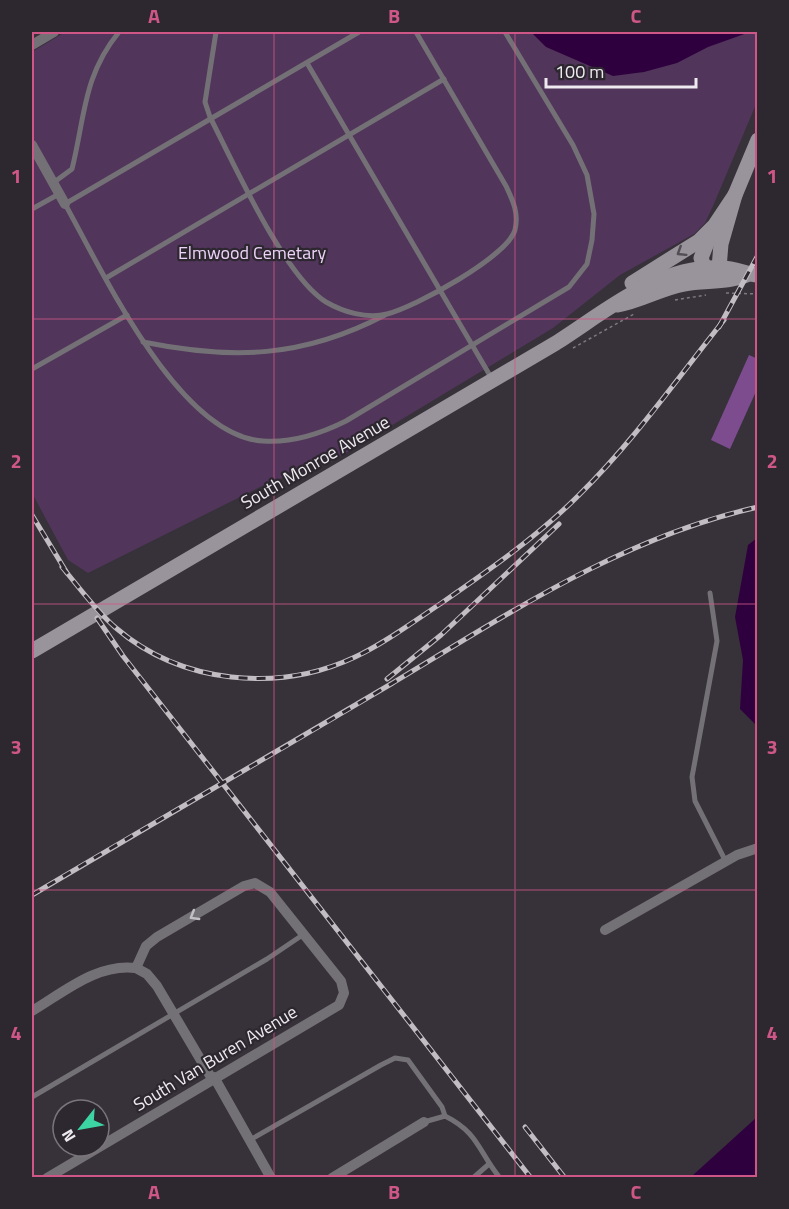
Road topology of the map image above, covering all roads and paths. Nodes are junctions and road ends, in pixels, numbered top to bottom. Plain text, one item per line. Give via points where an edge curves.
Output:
1 (54, 32) edge
2 (119, 32) edge
3 (216, 32) edge
4 (359, 32) edge
5 (416, 32) edge
6 (505, 32) edge
7 (32, 45) edge
8 (307, 63) junction
9 (444, 80) junction
10 (210, 117) junction
11 (350, 137) junction
12 (758, 140) edge
13 (32, 145) edge
14 (53, 183) junction
15 (59, 193) junction
16 (250, 194) junction
17 (735, 195) junction
18 (65, 204) junction
19 (32, 209) edge
20 (715, 225) junction
21 (754, 275) edge
22 (106, 279) junction
23 (714, 281) junction
24 (439, 291) junction
25 (758, 294) edge
26 (666, 301) dead end
27 (636, 313) dead end
28 (387, 314) junction
29 (128, 315) junction
30 (143, 342) junction
31 (472, 344) junction
32 (561, 348) junction
33 (32, 369) edge
34 (493, 380) junction
35 (710, 593) dead end
36 (32, 651) edge
37 (758, 848) edge
38 (726, 862) junction
39 (605, 930) dead end
40 (304, 934) junction
41 (136, 968) junction
42 (32, 1011) edge
43 (173, 1013) junction
44 (213, 1078) junction
45 (32, 1097) edge
46 (445, 1116) junction
47 (424, 1122) joint
48 (250, 1140) junction
49 (489, 1164) junction
50 (47, 1178) edge
51 (271, 1178) edge
52 (332, 1178) edge
53 (472, 1178) edge
54 (500, 1178) edge

1 - 7 street
2 - 14 lane via 104,50 86,94 72,169
3 - 10 lane via 205,102
4 - 8 lane
5 - 9 lane
6 - 31 lane via 587,174 594,214 592,240 587,264 569,287
8 - 10 lane
8 - 11 lane
9 - 11 lane
9 - 24 lane via 517,212 514,232 502,248
10 - 16 lane
10 - 18 lane
11 - 16 lane
11 - 24 lane
12 - 17 main road
13 - 14 street
14 - 15 street
15 - 18 street
15 - 19 lane
16 - 22 lane
16 - 28 lane via 294,271 309,288 326,302 354,314
17 - 20 main road
17 - 23 main road
18 - 22 lane
20 - 23 main road via 701,258
20 -> 32 main road via 699,241 619,291
21 - 23 main road, South Monroe Avenue
22 - 29 lane
23 - 25 path
23 - 26 path
23 - 32 main road, South Monroe Avenue via 662,278 628,293
24 - 28 lane
24 - 31 lane
27 - 32 path
28 - 30 lane via 313,345 223,354
29 - 30 lane
29 - 33 lane
30 - 31 lane via 191,402 215,424 262,442 320,433
31 - 34 lane
32 - 34 main road, South Monroe Avenue
34 - 36 main road, South Monroe Avenue
35 - 38 lane via 717,642 692,777 695,801
37 - 38 street
38 - 39 street
40 -> 41 street via 262,885 244,886 157,937 146,946
40 - 43 lane
40 - 44 street, South Van Buren Avenue via 341,981 344,993 339,1005
41 - 42 street via 113,967 98,972
41 - 43 street via 147,974
43 - 44 street
43 - 45 lane
44 - 48 street
44 - 50 street, South Van Buren Avenue
46 - 47 lane
46 - 48 lane via 408,1060 395,1058
46 - 49 lane via 462,1124 478,1142
47 - 52 street
48 - 51 street
49 - 53 lane
49 - 54 lane

